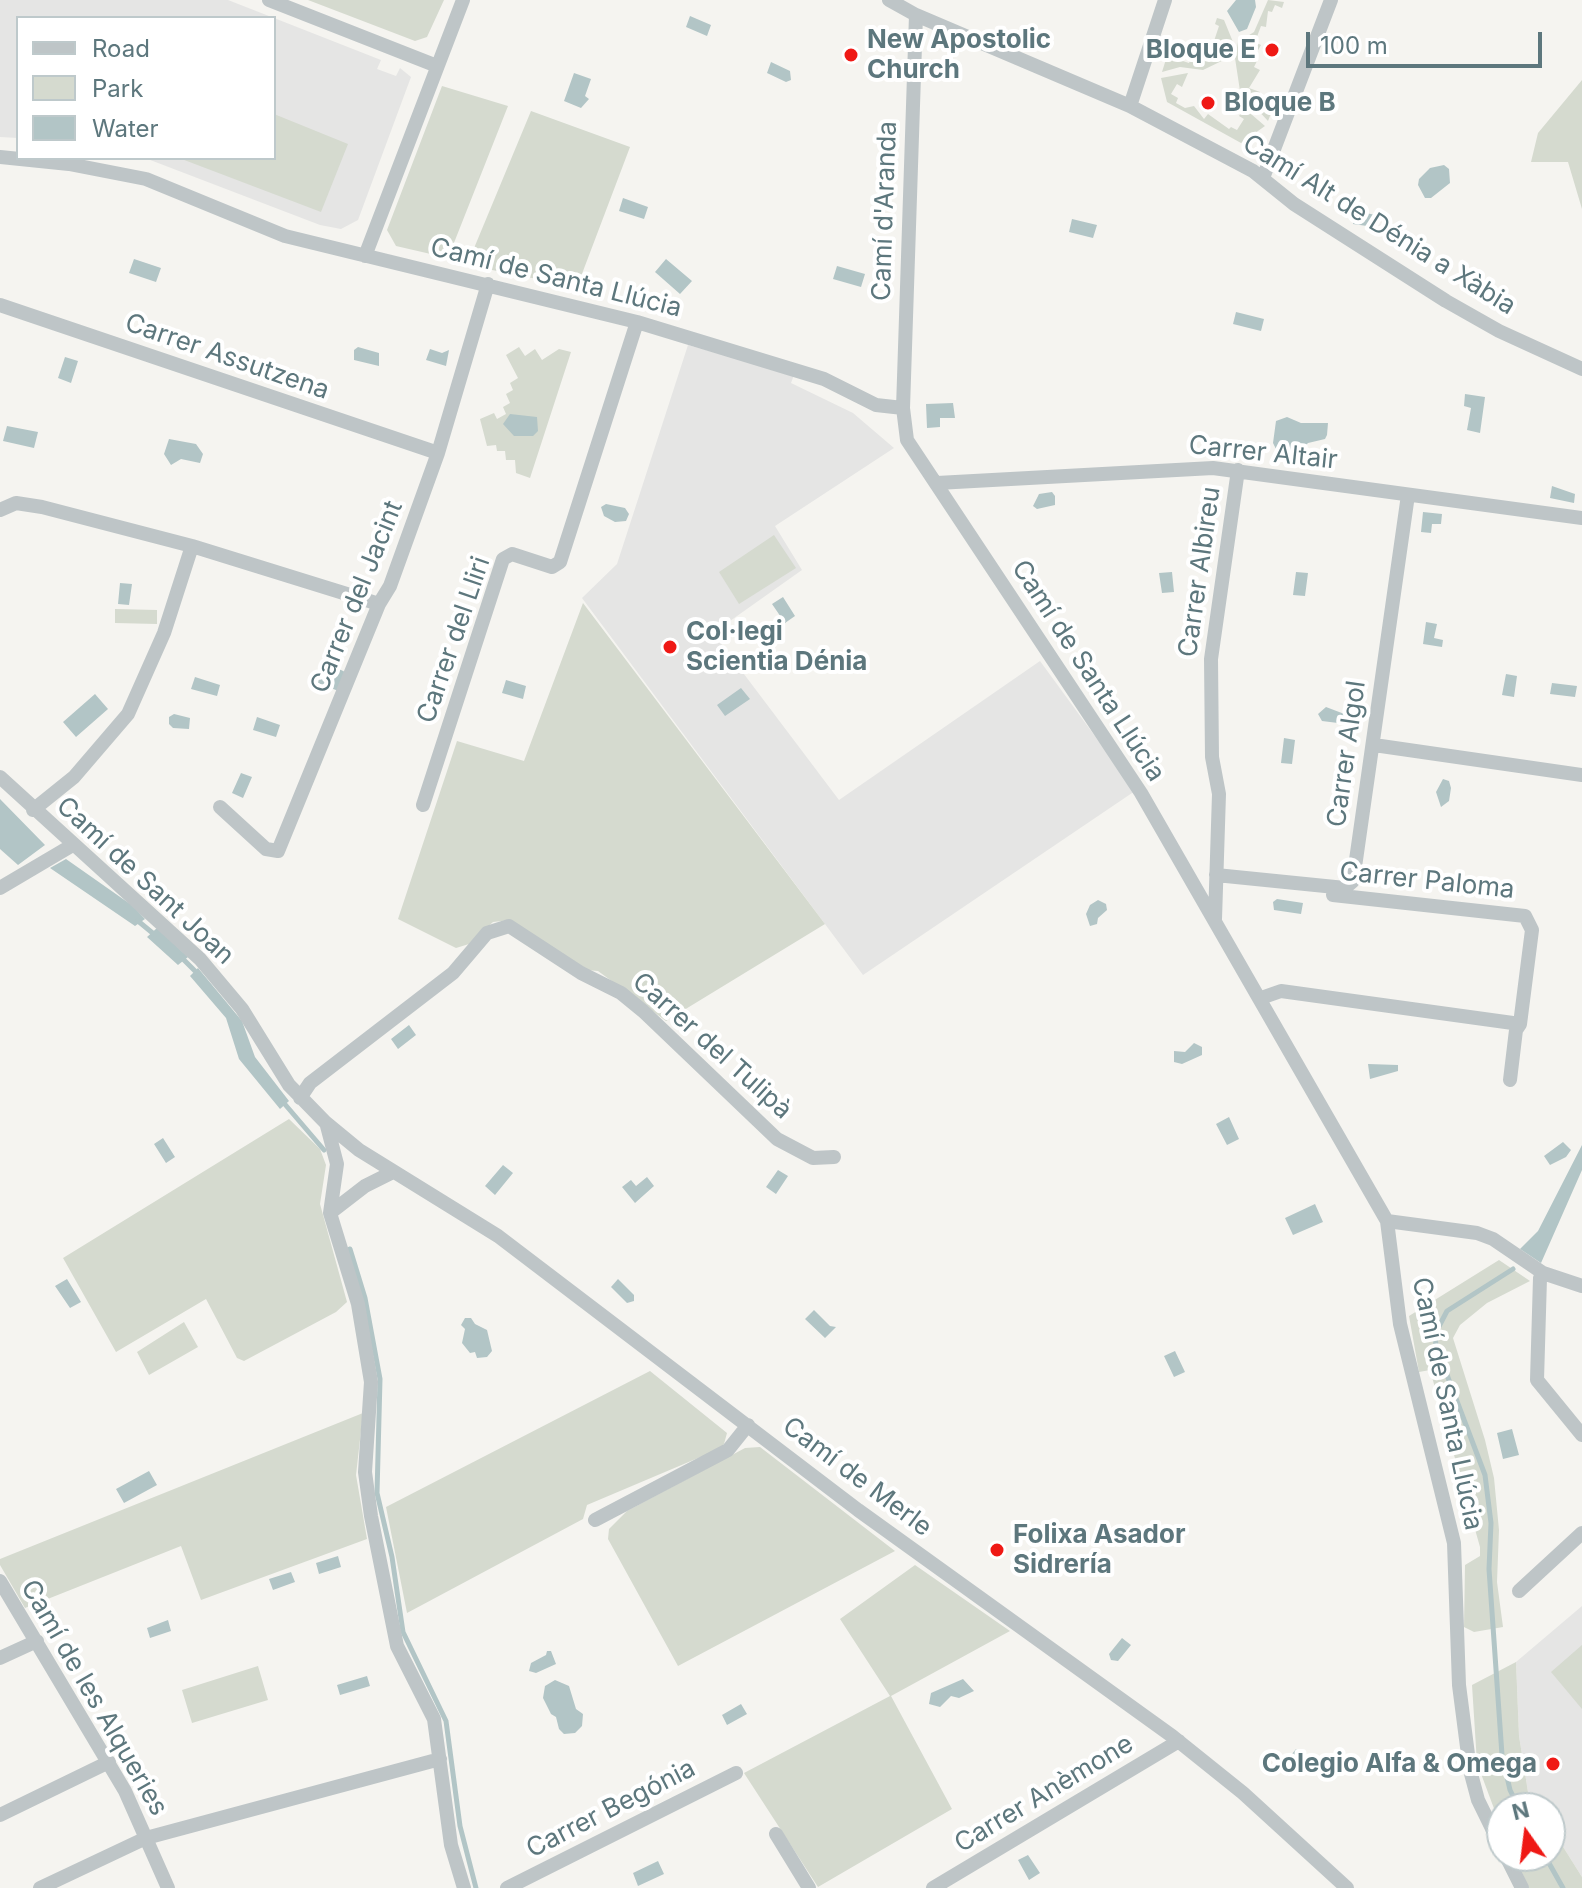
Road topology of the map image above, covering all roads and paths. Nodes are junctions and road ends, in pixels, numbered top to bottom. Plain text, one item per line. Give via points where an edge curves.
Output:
1 (269, 0) edge
2 (463, 0) edge
3 (889, 0) edge
4 (1165, 0) edge
5 (1331, 0) edge
6 (916, 15) junction
7 (437, 66) junction
8 (1130, 106) junction
9 (30, 160) edge
10 (1263, 178) junction
11 (365, 256) junction
12 (488, 284) junction
13 (0, 305) edge
14 (637, 322) junction
15 (1582, 369) edge
16 (903, 408) junction
17 (438, 453) junction
18 (1238, 470) junction
19 (937, 483) junction
20 (1408, 495) junction
21 (1, 507) edge
22 (1582, 518) edge
23 (192, 546) junction
24 (379, 604) junction
25 (1374, 745) junction
26 (1582, 775) edge
27 (0, 777) edge
28 (423, 805) dead end
29 (220, 807) dead end
30 (33, 810) junction
31 (71, 846) junction
32 (1216, 879) junction
33 (0, 888) edge
34 (1215, 919) junction
35 (1261, 998) junction
36 (1520, 1024) junction
37 (1510, 1080) dead end
38 (300, 1098) junction
39 (325, 1122) junction
40 (834, 1157) dead end
41 (393, 1172) junction
42 (330, 1213) junction
43 (1387, 1221) junction
44 (1543, 1273) junction
45 (1582, 1286) edge
46 (748, 1425) junction
47 (1582, 1435) edge
48 (595, 1520) dead end
49 (1582, 1533) edge
50 (0, 1581) edge
51 (1519, 1591) dead end
52 (37, 1641) junction
53 (0, 1658) edge
54 (1179, 1741) junction
55 (440, 1759) junction
56 (109, 1762) junction
57 (736, 1773) dead end
58 (0, 1815) edge
59 (1486, 1816) edge
60 (776, 1834) dead end
61 (146, 1838) junction
62 (1337, 1885) edge
63 (40, 1888) edge
64 (168, 1888) edge
65 (464, 1888) edge
66 (507, 1888) edge
67 (809, 1888) edge
68 (933, 1888) edge

1 - 7 street
2 - 7 street
3 - 6 street, Camí Alt de Dénia a Xàbia
4 - 8 street
5 - 10 street
6 - 8 street, Camí Alt de Dénia a Xàbia
6 - 16 street, Camí d'Aranda
7 - 11 street
8 - 10 street, Camí Alt de Dénia a Xàbia
9 - 11 street, Camí de Santa Llúcia via 146,179 256,226
10 - 15 street, Camí Alt de Dénia a Xàbia via 1294,204 1446,301
11 - 12 street, Camí de Santa Llúcia
12 - 14 street, Camí de Santa Llúcia
12 - 17 street, Carrer del Jacint
13 - 17 street, Carrer Assutzena
14 - 16 street, Camí de Santa Llúcia via 824,379 876,405
14 - 28 street, Carrer del Lliri via 560,562 552,567 512,554 503,559
16 - 19 street, Camí de Santa Llúcia via 907,440
17 - 24 street, Carrer del Jacint
18 - 19 street, Carrer Altair via 1186,467
18 - 20 street, Carrer Altair
18 - 32 street, Carrer Albireu via 1211,659 1212,757 1219,794
19 - 34 street, Camí de Santa Llúcia via 1141,793
20 - 22 street, Carrer Altair
20 - 25 street, Carrer Algol
21 - 23 street via 32,504
23 - 24 street
23 - 30 street via 164,633 128,714 74,777
24 - 29 street, Carrer del Jacint via 278,851 266,849
25 - 26 street
25 - 32 street, Carrer Algol via 1349,886
27 - 30 street, Camí de Sant Joan
30 - 31 street, Camí de Sant Joan
31 - 33 street
31 - 38 street, Camí de Sant Joan via 200,959 242,1009
32 - 34 street, Carrer Albireu
32 - 36 street, Carrer Paloma via 1525,916 1532,930
34 - 35 street, Camí de Santa Llúcia
35 - 36 street via 1281,991
35 - 43 street, Camí de Santa Llúcia
36 - 37 street, Carrer Paloma
38 - 39 street, Camí de Sant Joan
38 - 40 street, Carrer del Tulipà via 310,1083 453,973 487,933 509,926 621,993 777,1139 813,1158
39 - 41 street, Camí de Merle
39 - 42 street via 337,1164
41 - 42 street
41 - 46 street, Camí de Merle via 498,1236
42 - 55 street via 358,1304 369,1362 366,1485 392,1629 403,1662 431,1712
43 - 44 street via 1477,1233
43 - 59 street, Camí de Santa Llúcia via 1400,1324 1454,1543 1459,1685 1470,1770
44 - 45 street
44 - 47 street via 1537,1380
46 - 48 street via 728,1450
46 - 54 street, Camí de Merle
49 - 51 street
50 - 52 street, Camí de les Alqueries
52 - 53 street
52 - 56 street, Camí de les Alqueries
54 - 62 street, Camí de Merle via 1243,1793
54 - 68 street, Carrer Anèmone
55 - 61 street
55 - 65 street via 451,1845
56 - 58 street
56 - 61 street, Camí de les Alqueries
57 - 66 street, Carrer Begónia
60 - 67 street
61 - 63 street, Camí de les Alqueries
61 - 64 street, Camí de les Alqueries

